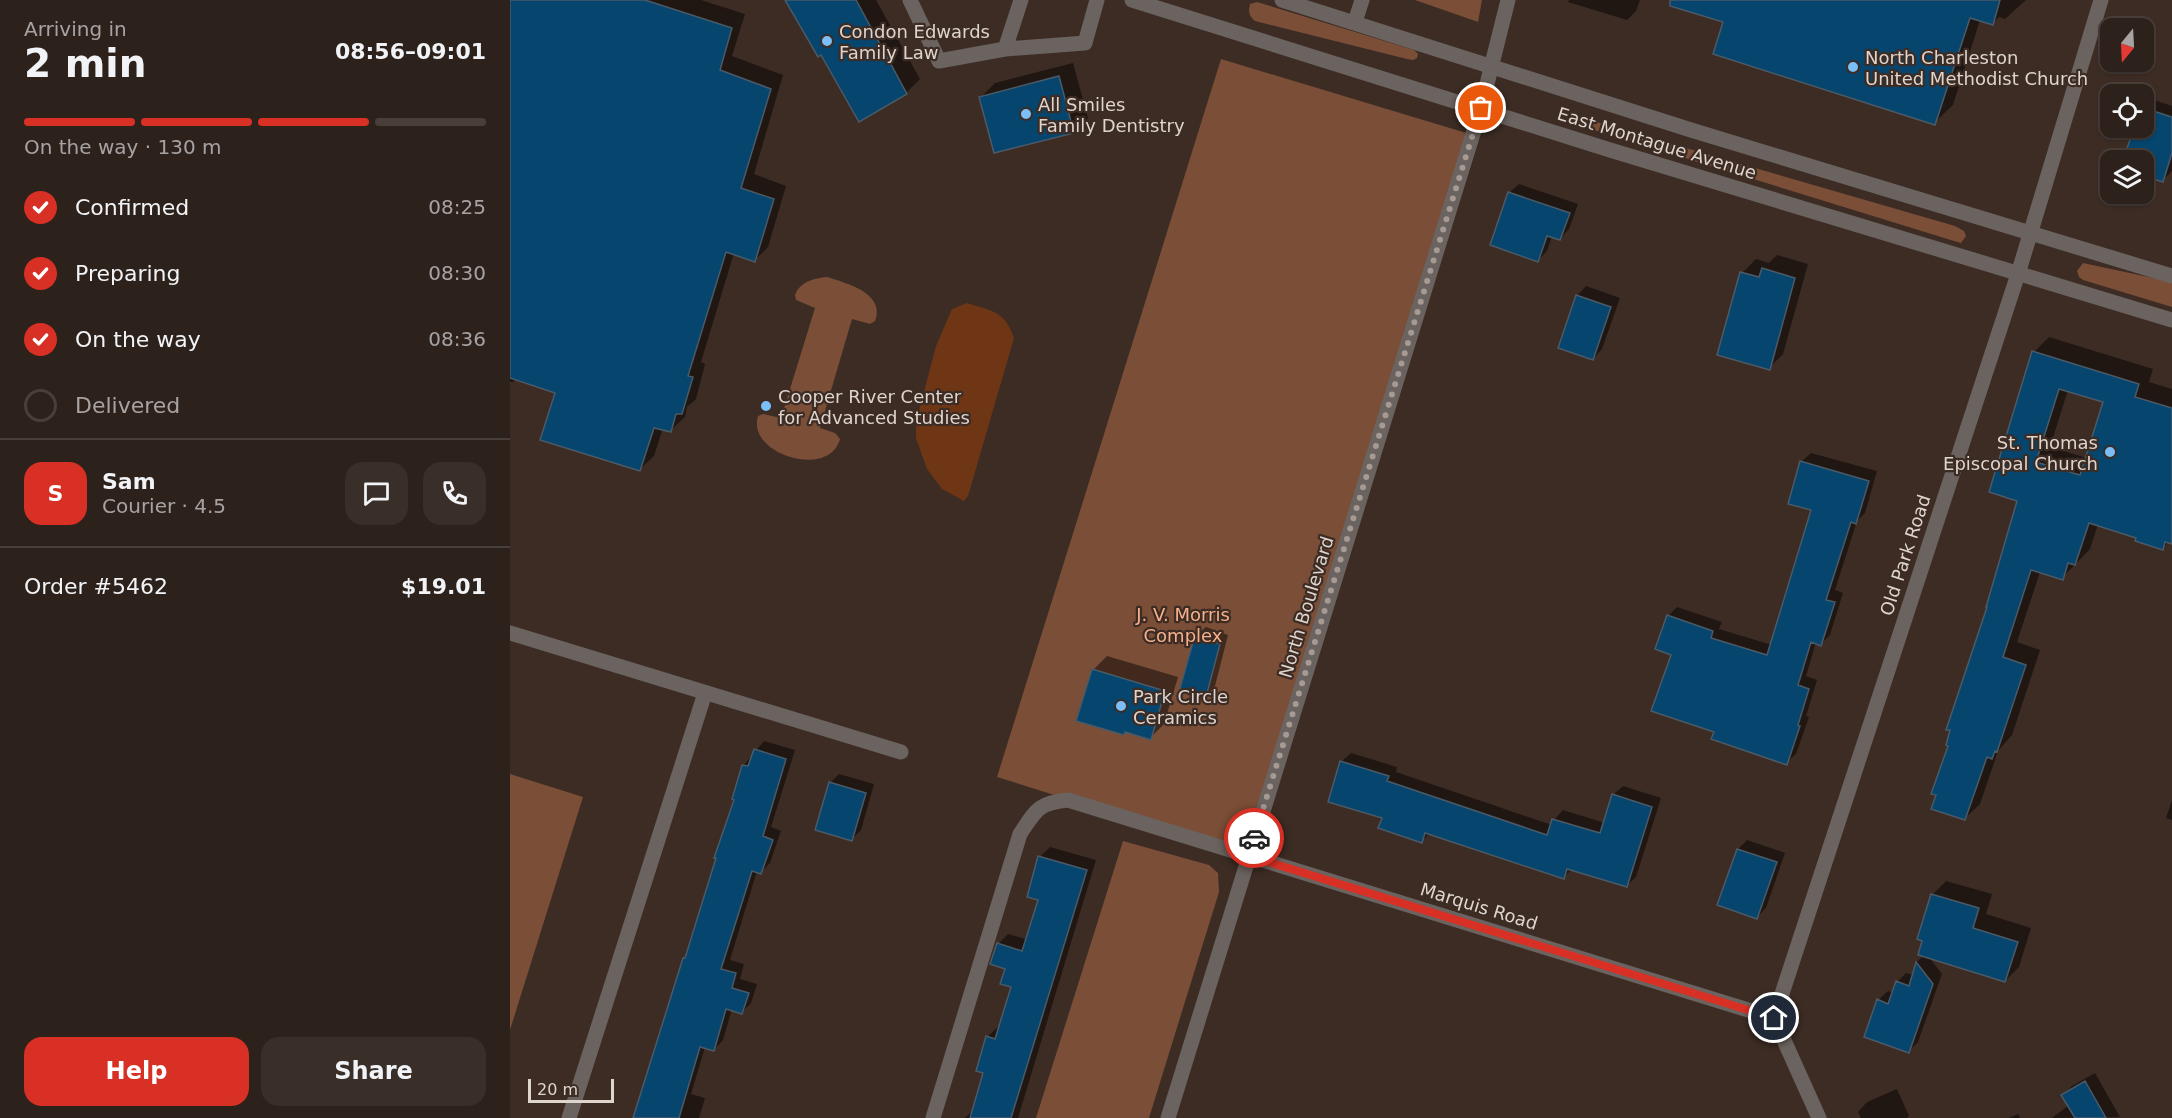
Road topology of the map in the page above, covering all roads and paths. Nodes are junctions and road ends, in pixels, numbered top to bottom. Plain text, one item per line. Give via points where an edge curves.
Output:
1 (910, 0) edge
2 (1021, 0) edge
3 (1097, 0) edge
4 (1132, 0) edge
5 (1282, 0) edge
6 (1362, 0) edge
7 (1508, 0) edge
8 (2101, 0) edge
9 (1355, 22) junction
10 (1005, 49) junction
11 (1492, 66) junction
12 (1481, 108) junction
13 (2030, 232) junction
14 (2018, 274) junction
15 (2172, 276) edge
16 (2172, 320) edge
17 (510, 633) edge
18 (705, 693) junction
19 (901, 752) dead end
20 (1249, 856) junction
21 (1774, 1018) junction
22 (569, 1118) edge
23 (933, 1118) edge
24 (1168, 1118) edge
25 (1820, 1118) edge

1 - 10 street via 939,61
2 - 10 street
3 - 10 street via 1085,43
4 - 12 street, East Montague Avenue
5 - 9 street, East Montague Avenue
6 - 9 street
7 - 11 street, North Boulevard
8 - 13 street, Old Park Road
9 - 11 street, East Montague Avenue
11 - 12 street, North Boulevard
11 - 13 street, East Montague Avenue
12 - 14 street, East Montague Avenue
12 - 20 street, North Boulevard
13 - 14 street, Old Park Road
13 - 15 street, East Montague Avenue
14 - 16 street, East Montague Avenue
14 - 21 street, Old Park Road
17 - 18 street
18 - 19 street
18 - 22 street
20 - 21 street, Marquis Road
20 - 23 street, Marquis Road via 1068,800 1047,802 1020,834
20 - 24 street, North Boulevard
21 - 25 street

